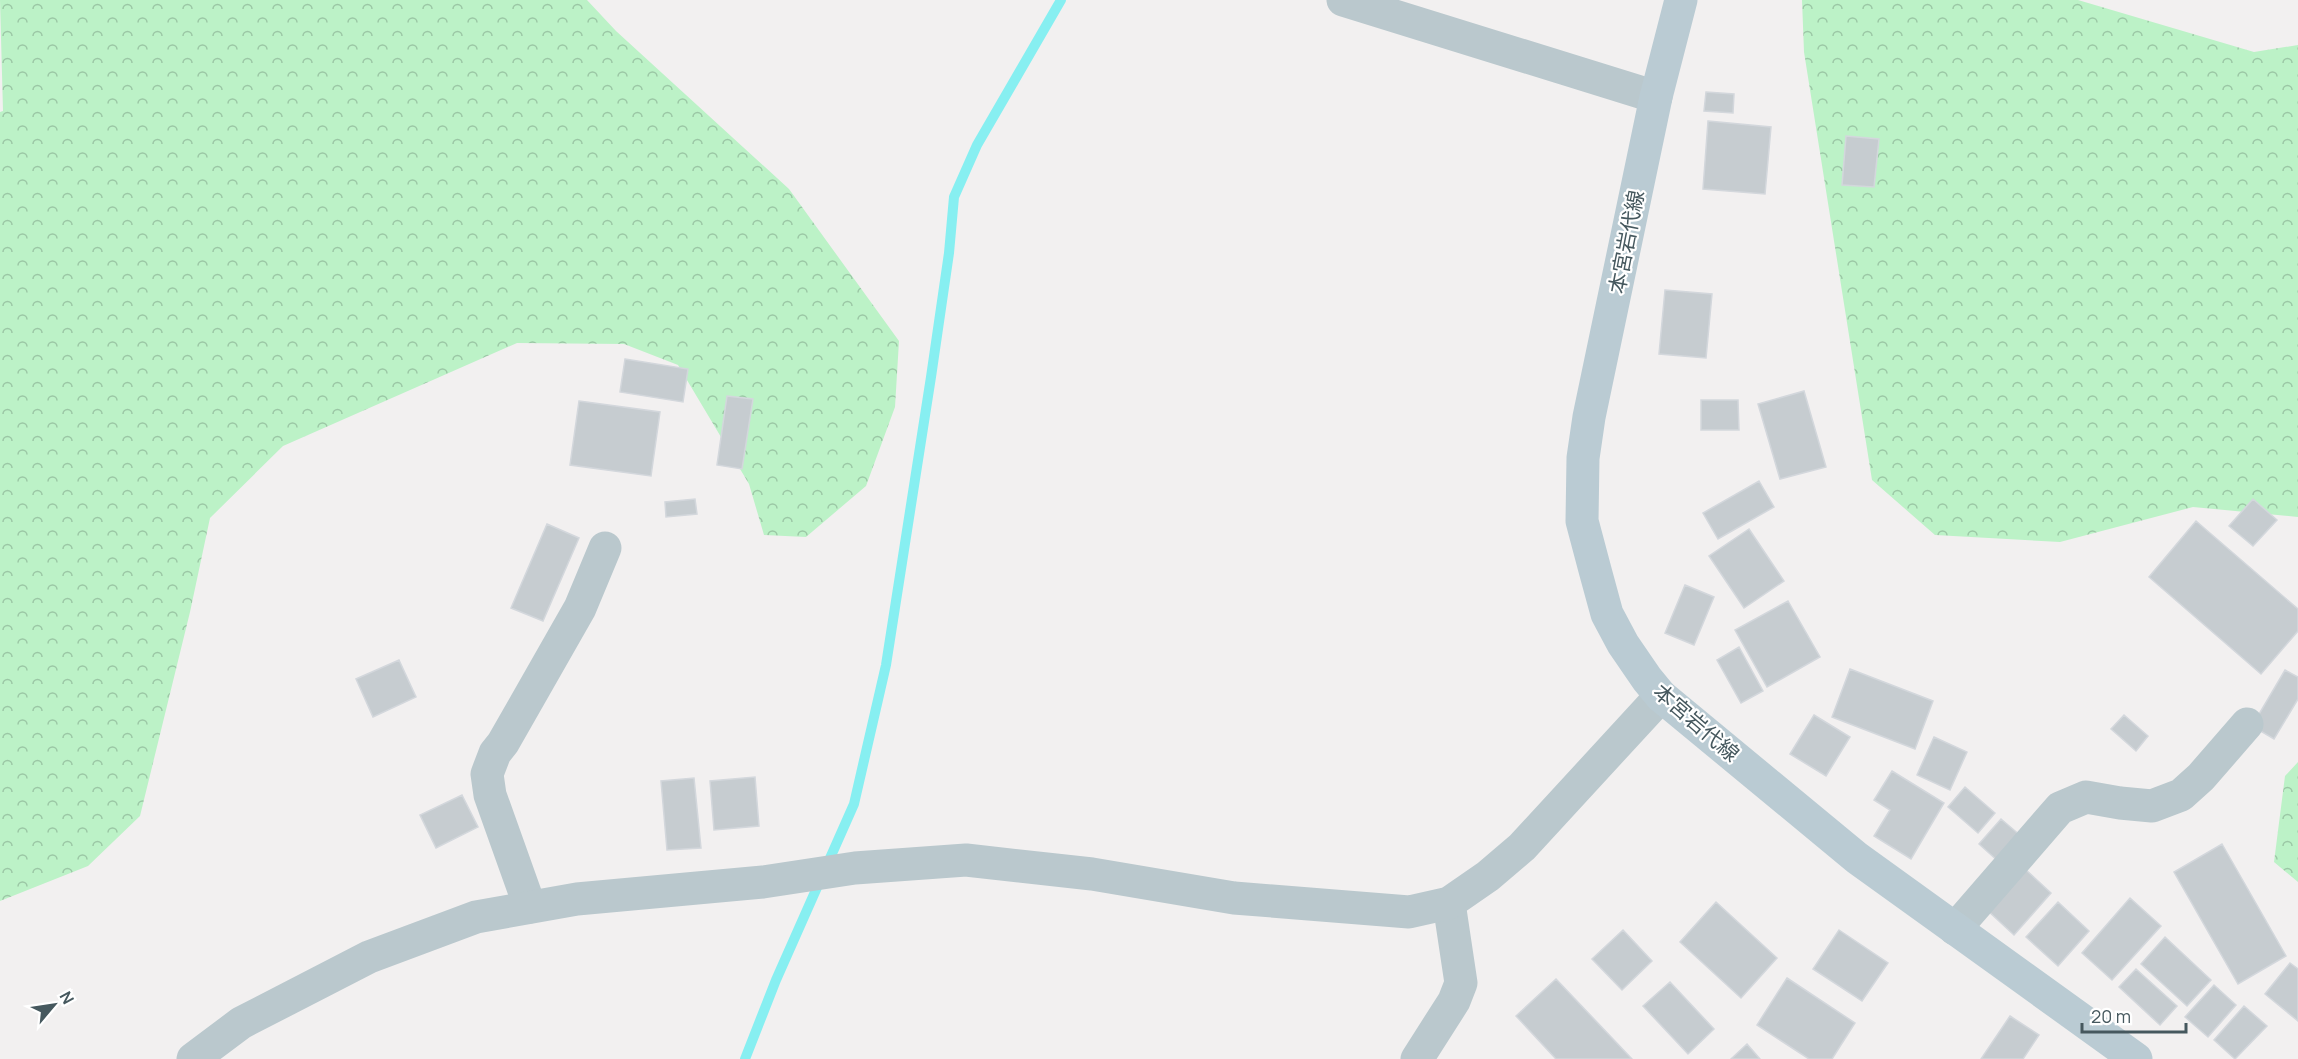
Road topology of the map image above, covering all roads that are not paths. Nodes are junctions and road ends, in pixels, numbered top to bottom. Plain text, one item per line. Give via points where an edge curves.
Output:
1 (1343, 0) edge
2 (1681, 0) edge
3 (1656, 97) junction
4 (605, 548) dead end
5 (1661, 696) junction
6 (2247, 724) dead end
7 (1449, 903) junction
8 (530, 907) junction
9 (1955, 929) junction
10 (193, 1059) edge
11 (1417, 1059) edge
12 (2136, 1059) edge

1 - 3 street
2 - 3 main road, 本宮岩代線
3 - 5 main road, 本宮岩代線 via 1589,417 1583,458 1582,521 1607,614 1623,644
4 - 8 street via 580,608 495,753 487,774 490,795
5 - 7 street via 1522,847
5 - 9 main road, 本宮岩代線 via 1857,858
6 - 9 street via 2181,795 2152,806 2086,797 2060,808
7 - 8 street via 1409,912 1234,898 1092,874 966,860 855,868
7 - 11 street via 1461,983
8 - 10 street via 476,917 369,957 241,1023
9 - 12 main road, 本宮岩代線

